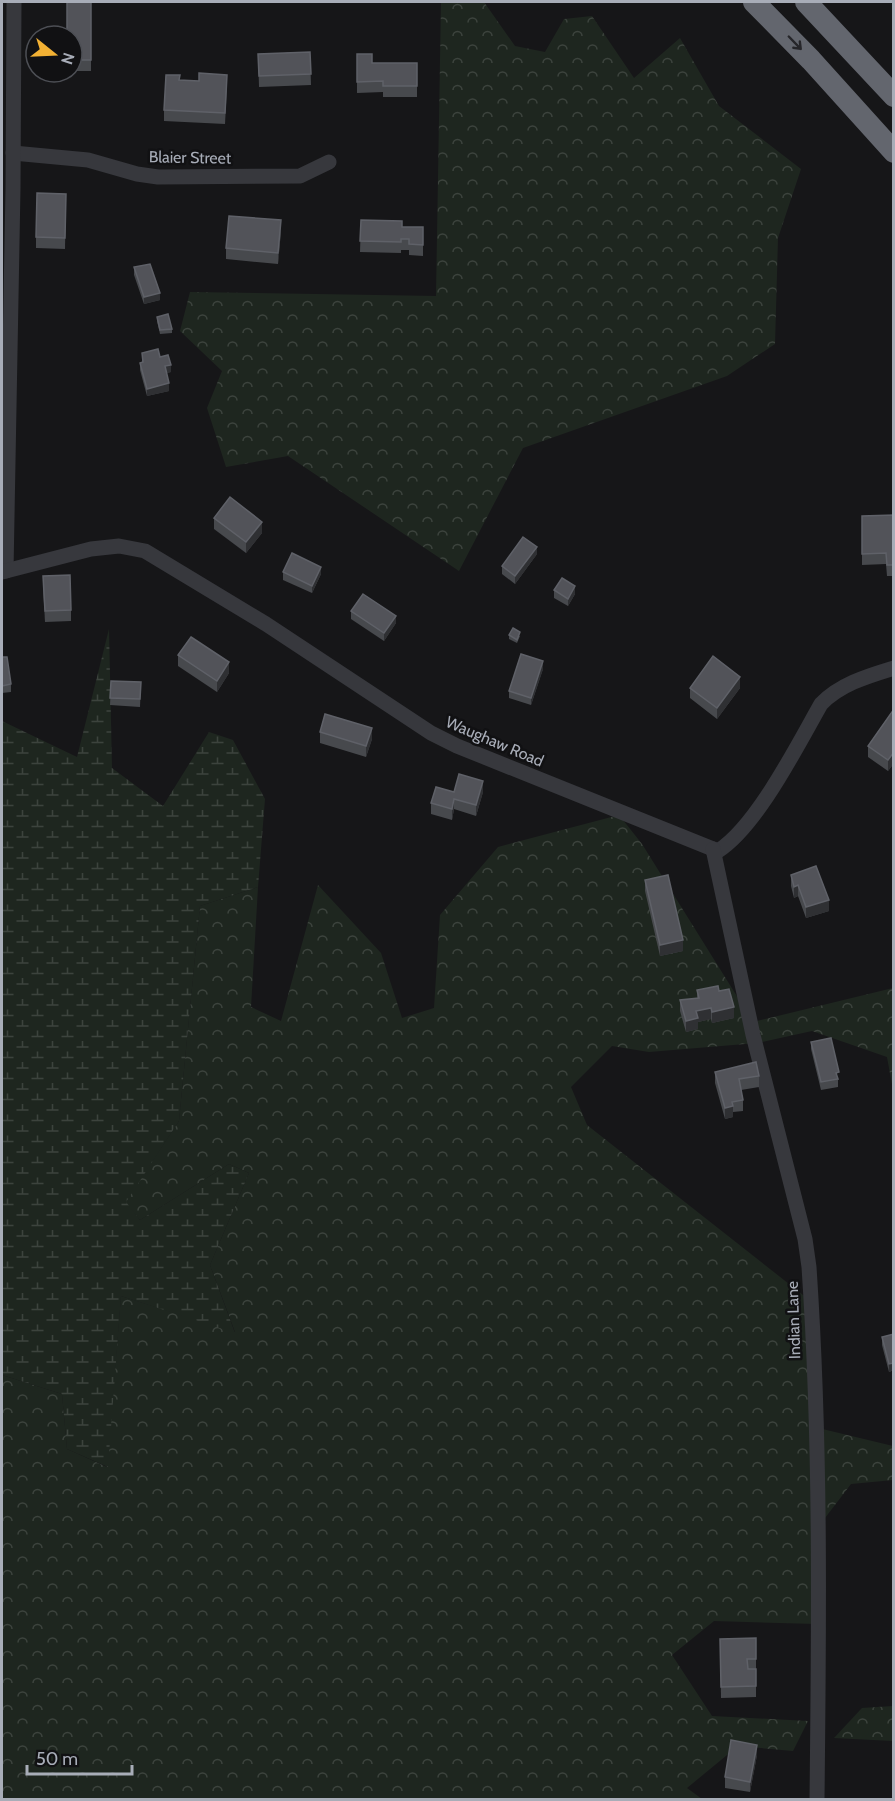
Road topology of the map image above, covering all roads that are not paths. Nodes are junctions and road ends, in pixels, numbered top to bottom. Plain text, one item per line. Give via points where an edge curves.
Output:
1 (14, 2) edge
2 (754, 2) edge
3 (806, 2) edge
4 (894, 96) edge
5 (894, 152) edge
6 (13, 153) junction
7 (329, 162) dead end
8 (5, 357) edge
9 (4, 572) edge
10 (894, 668) edge
11 (713, 849) junction
12 (817, 1800) edge

1 - 6 street
2 -> 5 highway
3 - 4 highway
6 - 7 street, Blaier Street via 88,160 159,177 300,176
6 - 8 street
8 - 9 street
9 - 11 street, Waughaw Road via 91,549 120,546 145,551 266,624 431,733
10 - 11 street via 844,686 828,697 745,827 718,851
11 - 12 street, Indian Lane via 809,1268 818,1607

